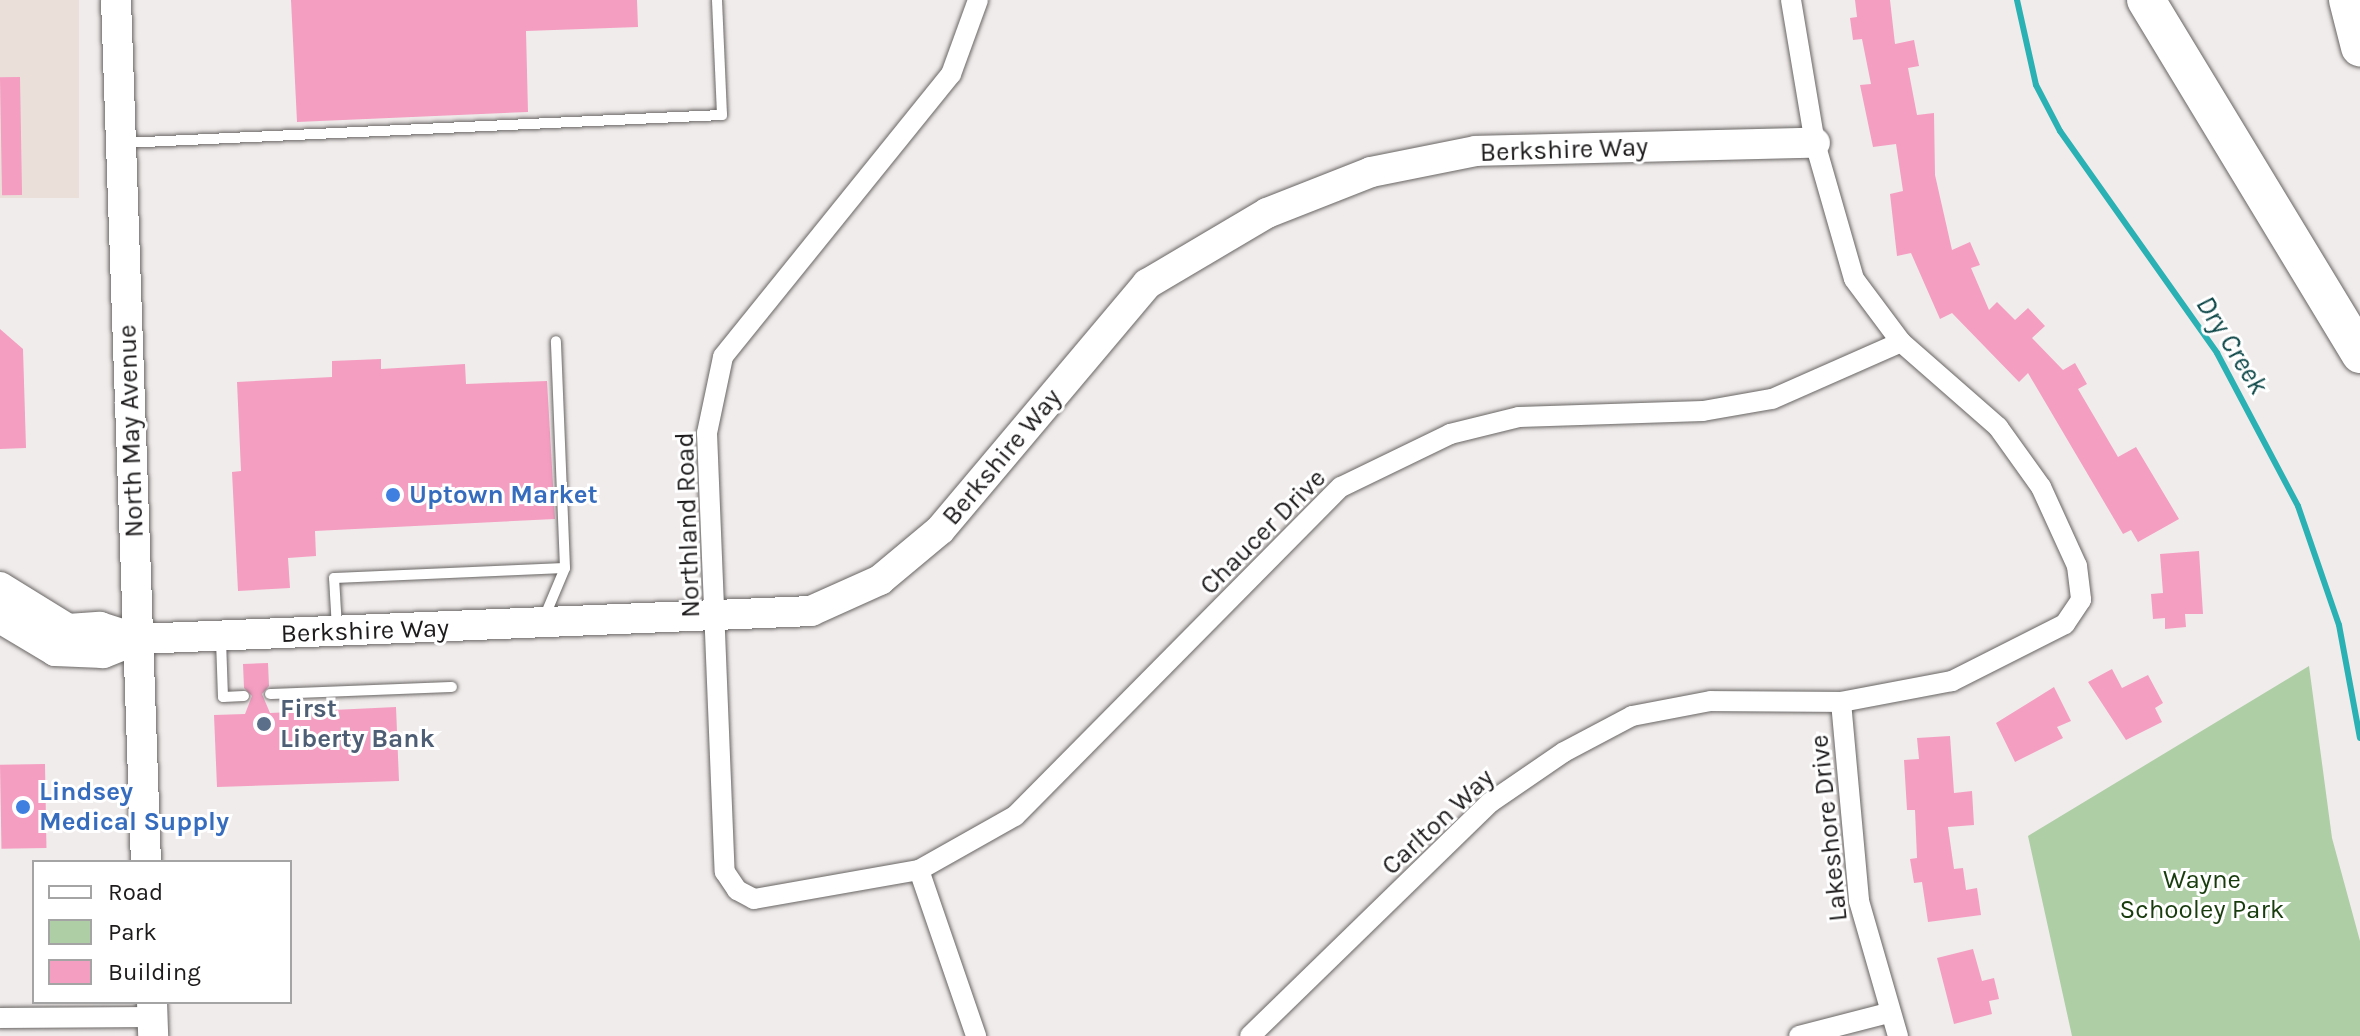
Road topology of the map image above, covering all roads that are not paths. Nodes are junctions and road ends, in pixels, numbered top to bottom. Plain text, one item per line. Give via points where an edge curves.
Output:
1 (116, 0) edge
2 (717, 0) edge
3 (978, 0) edge
4 (1791, 0) edge
5 (2146, 0) edge
6 (2348, 0) edge
7 (2360, 47) edge
8 (121, 143) junction
9 (1815, 143) junction
10 (556, 341) dead end
11 (1901, 342) junction
12 (2360, 354) edge
13 (565, 568) junction
14 (0, 587) edge
15 (718, 617) junction
16 (0, 618) edge
17 (542, 622) junction
18 (337, 632) junction
19 (221, 637) junction
20 (138, 639) junction
21 (452, 687) dead end
22 (270, 694) dead end
23 (244, 696) dead end
24 (1841, 702) junction
25 (146, 860) edge
26 (919, 870) junction
27 (737, 890) joint
28 (1888, 1013) junction
29 (0, 1018) edge
30 (152, 1018) edge
31 (976, 1036) edge
32 (1250, 1036) edge
33 (1799, 1036) edge
34 (1898, 1036) edge

1 - 8 street, North May Avenue
2 - 8 lane via 722,115
3 - 15 street, Northland Road via 951,74 723,357 707,433
4 - 9 street, Lakeshore Drive
5 - 12 highway
6 - 7 highway
8 - 20 street, North May Avenue
9 - 11 street, Lakeshore Drive via 1854,279
9 - 15 street, Berkshire Way via 1476,151 1371,172 1267,213 1147,284 940,530 880,580 811,611
10 - 13 lane
11 - 24 street, Lakeshore Drive via 1998,427 2041,487 2077,566 2081,600 2065,624 1952,681
11 - 26 street, Chaucer Drive via 1772,399 1703,411 1519,417 1450,434 1341,487 1015,816
13 - 17 lane
13 - 18 lane via 334,578
14 - 20 street via 68,629 100,627
15 - 17 street, Berkshire Way
15 - 27 street, Northland Road via 725,872
16 - 20 street via 55,651 103,653
17 - 18 street, Berkshire Way
18 - 19 street, Berkshire Way
19 - 20 street, Berkshire Way
19 - 23 lane via 223,697
20 - 25 street, North May Avenue
21 - 22 lane
24 - 28 street, Lakeshore Drive via 1859,901
24 - 32 street, Carlton Way via 1711,701 1632,716 1564,752 1491,802
26 - 27 street, Chaucer Drive via 794,895 754,899
26 - 31 street
28 - 33 street
28 - 34 street, Lakeshore Drive
29 - 30 street

